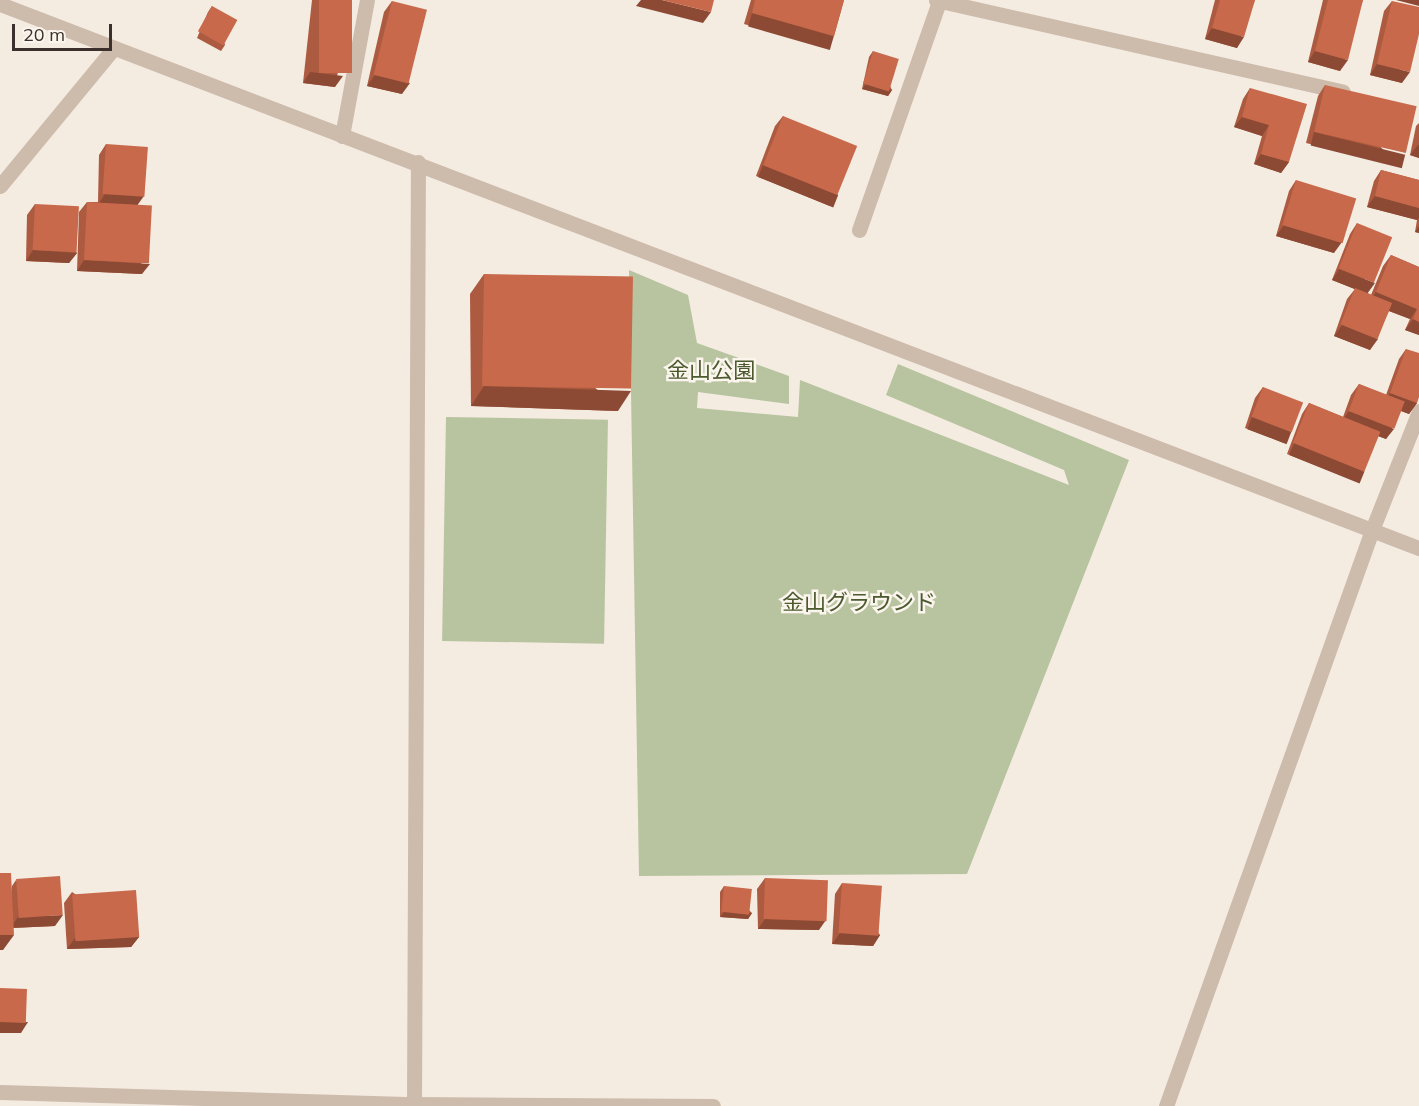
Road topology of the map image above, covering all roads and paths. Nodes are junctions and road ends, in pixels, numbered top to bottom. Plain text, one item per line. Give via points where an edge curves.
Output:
1 (367, 0) edge
2 (938, 0) edge
3 (0, 4) edge
4 (112, 50) junction
5 (1362, 96) edge
6 (342, 136) junction
7 (418, 162) junction
8 (0, 186) edge
9 (859, 230) dead end
10 (1419, 411) edge
11 (1372, 531) junction
12 (1419, 548) edge
13 (0, 1092) edge
14 (414, 1105) edge
15 (713, 1106) edge
16 (1166, 1106) edge

1 - 6 street
2 - 5 street
2 - 9 street
3 - 4 street
4 - 6 street
4 - 8 street
6 - 7 street
7 - 11 street
7 - 14 street
10 - 11 street
11 - 12 street
11 - 16 street
13 - 14 street
14 - 15 street

